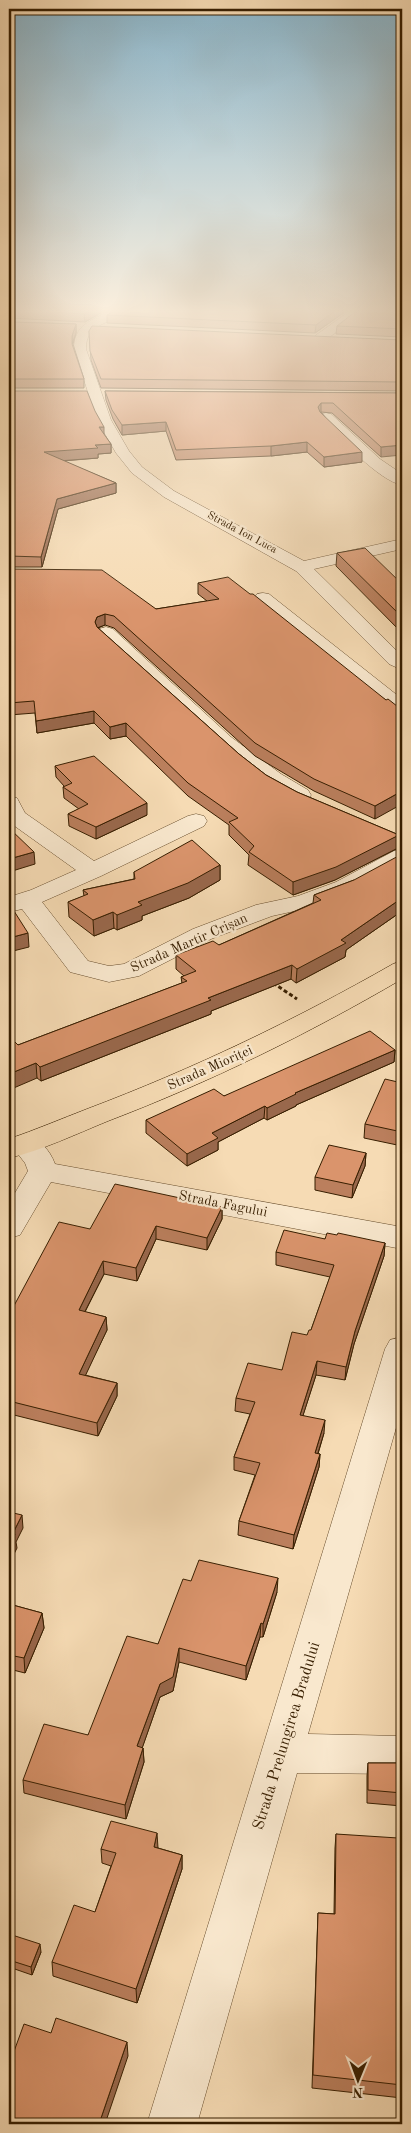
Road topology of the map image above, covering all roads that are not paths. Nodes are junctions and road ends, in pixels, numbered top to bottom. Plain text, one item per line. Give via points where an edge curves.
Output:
1 (100, 411) edge
2 (326, 417) edge
3 (393, 460) edge
4 (375, 462) junction
5 (402, 481) edge
6 (394, 546) edge
7 (402, 558) edge
8 (302, 567) junction
9 (263, 598) dead end
10 (106, 634) edge
11 (402, 641) edge
12 (381, 645) junction
13 (402, 664) edge
14 (402, 709) edge
15 (9, 803) edge
16 (321, 805) edge
17 (196, 821) dead end
18 (399, 845) edge
19 (92, 871) junction
20 (18, 902) edge
21 (402, 969) edge
22 (17, 1147) edge
23 (43, 1171) junction
24 (9, 1228) edge
25 (402, 1238) edge
26 (402, 1349) edge
27 (281, 1753) junction
28 (402, 1755) edge
29 (172, 2124) edge

1 - 8 street, Strada Ion Luca via 123,453 137,470 169,494
2 - 4 street
3 - 4 street
4 - 5 street
6 - 7 street
6 - 8 street
8 - 12 street, Strada Ion Luca
9 - 14 street
10 - 16 street via 247,760 275,781
11 - 12 street
12 - 13 street, Strada Ion Luca
15 - 19 street via 16,817
17 - 19 street, Strada Martir Crișan
18 - 20 street, Strada Martir Crișan via 344,887 304,902 265,910 202,934 130,971 109,974 79,967
19 - 20 street, Strada Martir Crișan
21 - 22 main road, Strada Mioriței via 279,1037 186,1080
22 - 23 street via 39,1160
23 - 24 street
23 - 25 street, Strada Fagului
26 - 27 street, Strada Prelungirea Bradului
27 - 28 street
27 - 29 street, Strada Prelungirea Bradului

